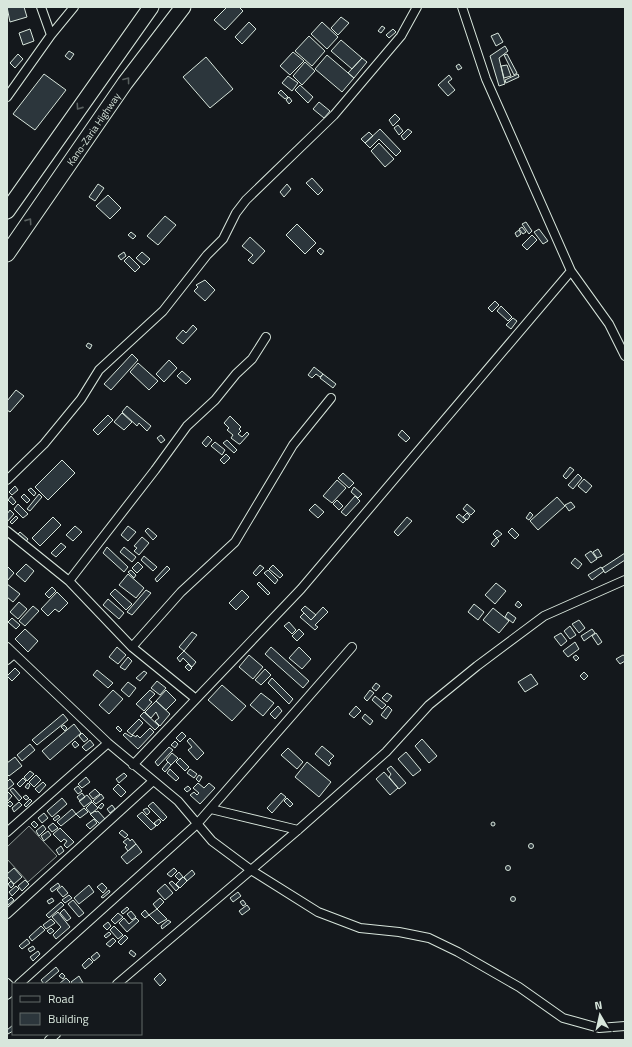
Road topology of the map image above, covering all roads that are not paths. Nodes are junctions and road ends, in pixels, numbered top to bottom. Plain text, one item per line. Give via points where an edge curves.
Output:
1 (41, 7) edge
2 (74, 7) edge
3 (151, 7) edge
4 (183, 7) edge
5 (417, 7) edge
6 (462, 7) edge
7 (51, 35) junction
8 (7, 97) edge
9 (7, 211) edge
10 (7, 254) edge
11 (571, 272) junction
12 (266, 337) dead end
13 (625, 356) edge
14 (331, 398) dead end
15 (7, 480) edge
16 (7, 531) edge
17 (625, 580) edge
18 (69, 581) junction
19 (7, 647) edge
20 (132, 647) junction
21 (352, 647) dead end
22 (14, 654) junction
23 (7, 660) edge
24 (196, 699) junction
25 (108, 743) junction
26 (133, 765) junction
27 (153, 782) junction
28 (210, 809) junction
29 (197, 824) junction
30 (298, 830) junction
31 (7, 832) edge
32 (251, 870) junction
33 (7, 914) edge
34 (20, 983) edge
35 (118, 983) edge
36 (625, 1026) edge

1 - 7 street
2 - 7 street
3 -> 9 highway
10 -> 4 highway, Kano-Zaria Highway via 125,83
5 - 15 street via 401,36 339,110 246,200 236,213 223,239 207,255 163,311 99,370 81,399 44,444
6 - 11 street via 486,79
7 - 8 street
11 - 13 street via 609,324
11 - 24 street via 301,589
12 - 18 street via 252,359 187,426
14 - 20 street via 293,445 235,542 181,592
16 - 18 street
17 - 30 street via 544,616 477,666 429,705 386,752
18 - 20 street
19 - 22 street
20 - 24 street
21 - 28 street
22 - 23 street
22 - 25 street
24 - 26 street
25 - 26 street
25 - 31 street
26 - 27 street
27 - 29 street via 178,801
27 - 33 street
28 - 29 street
28 - 30 street
29 - 32 street via 212,841
29 - 34 street
30 - 32 street
32 - 35 street
32 - 36 street via 318,912 353,926 429,938 519,987 563,1018 599,1028

